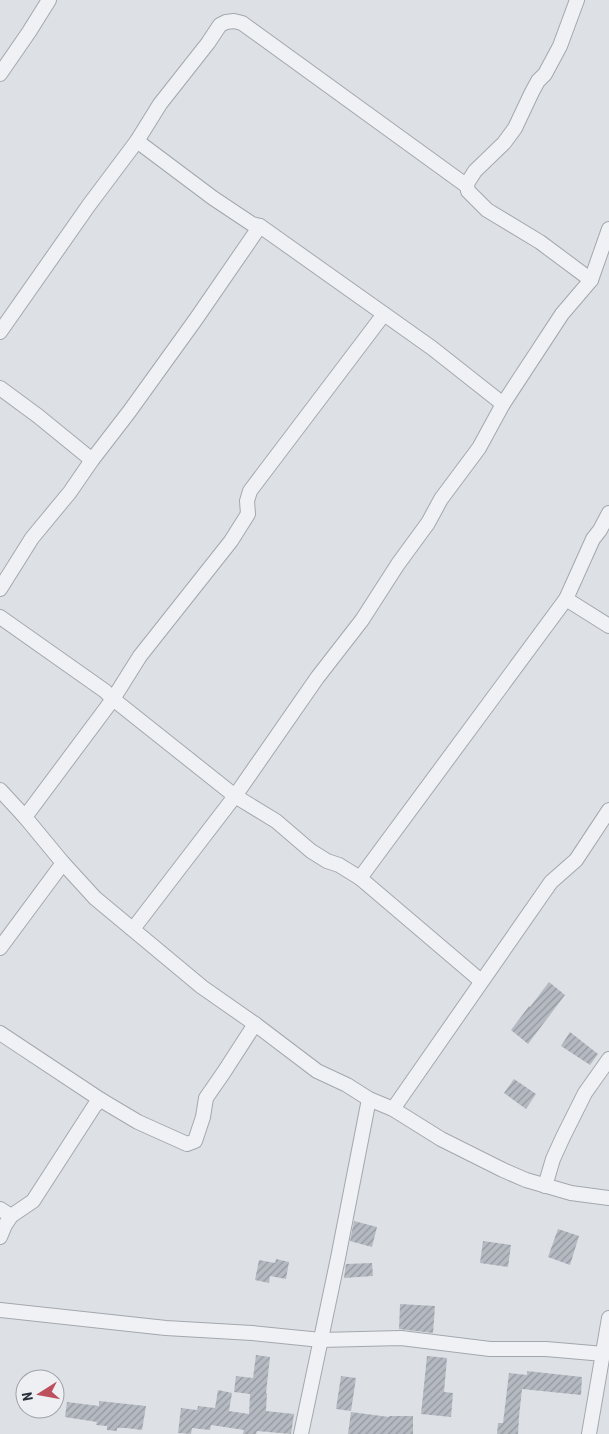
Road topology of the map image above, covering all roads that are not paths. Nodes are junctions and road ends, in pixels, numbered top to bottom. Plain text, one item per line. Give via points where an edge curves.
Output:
1 (49, 0) edge
2 (577, 0) edge
3 (0, 74) edge
4 (137, 141) junction
5 (467, 186) junction
6 (260, 226) junction
7 (609, 229) edge
8 (590, 280) junction
9 (384, 314) junction
10 (0, 332) edge
11 (0, 388) edge
12 (503, 404) junction
13 (92, 460) junction
14 (609, 513) edge
15 (0, 589) edge
16 (566, 599) junction
17 (0, 617) edge
18 (609, 626) edge
19 (113, 699) junction
20 (0, 790) edge
21 (235, 796) junction
22 (609, 810) edge
23 (25, 817) junction
24 (63, 863) junction
25 (360, 878) junction
26 (133, 928) junction
27 (0, 948) edge
28 (481, 982) junction
29 (255, 1024) junction
30 (0, 1033) edge
31 (609, 1060) edge
32 (369, 1099) junction
33 (101, 1100) junction
34 (393, 1109) junction
35 (545, 1186) junction
36 (609, 1198) edge
37 (6, 1212) edge
38 (0, 1237) edge
39 (0, 1310) edge
40 (609, 1318) edge
41 (321, 1340) junction
42 (604, 1354) junction
43 (602, 1394) edge
44 (301, 1434) edge
45 (588, 1434) edge

1 - 3 street
2 - 5 street via 560,46 515,128 475,171
4 - 5 street via 160,104 220,26 226,22 242,23
4 - 6 street via 213,198
4 - 10 street
5 - 8 street via 487,210 540,242
6 - 9 street
6 - 13 street
7 - 8 street
8 - 12 street via 562,314
9 - 12 street
9 - 19 street via 250,491 248,514 231,541 140,656
11 - 13 street
12 - 21 street via 479,448 441,499 362,620 317,678
13 - 15 street via 32,538
14 - 16 street via 593,539
16 - 18 street
16 - 25 street
17 - 19 street
19 - 21 street
19 - 23 street
20 - 23 street
21 - 25 street via 276,821 311,851
21 - 26 street
22 - 28 street via 576,860 551,882
23 - 24 street
24 - 26 street via 96,898
24 - 27 street
25 - 28 street
26 - 29 street via 202,987
28 - 34 street
29 - 32 street via 317,1071
29 - 33 street via 206,1098 204,1117 195,1142 187,1144 138,1122
30 - 33 street
31 - 35 street via 585,1093 563,1136
32 - 34 street
32 - 41 street
33 - 37 street via 34,1201
34 - 35 street via 441,1139 503,1170
35 - 36 street
37 - 38 street
39 - 41 street
40 - 42 street
41 - 42 street via 401,1338 490,1349
41 - 44 street
42 - 43 street
43 - 45 street

